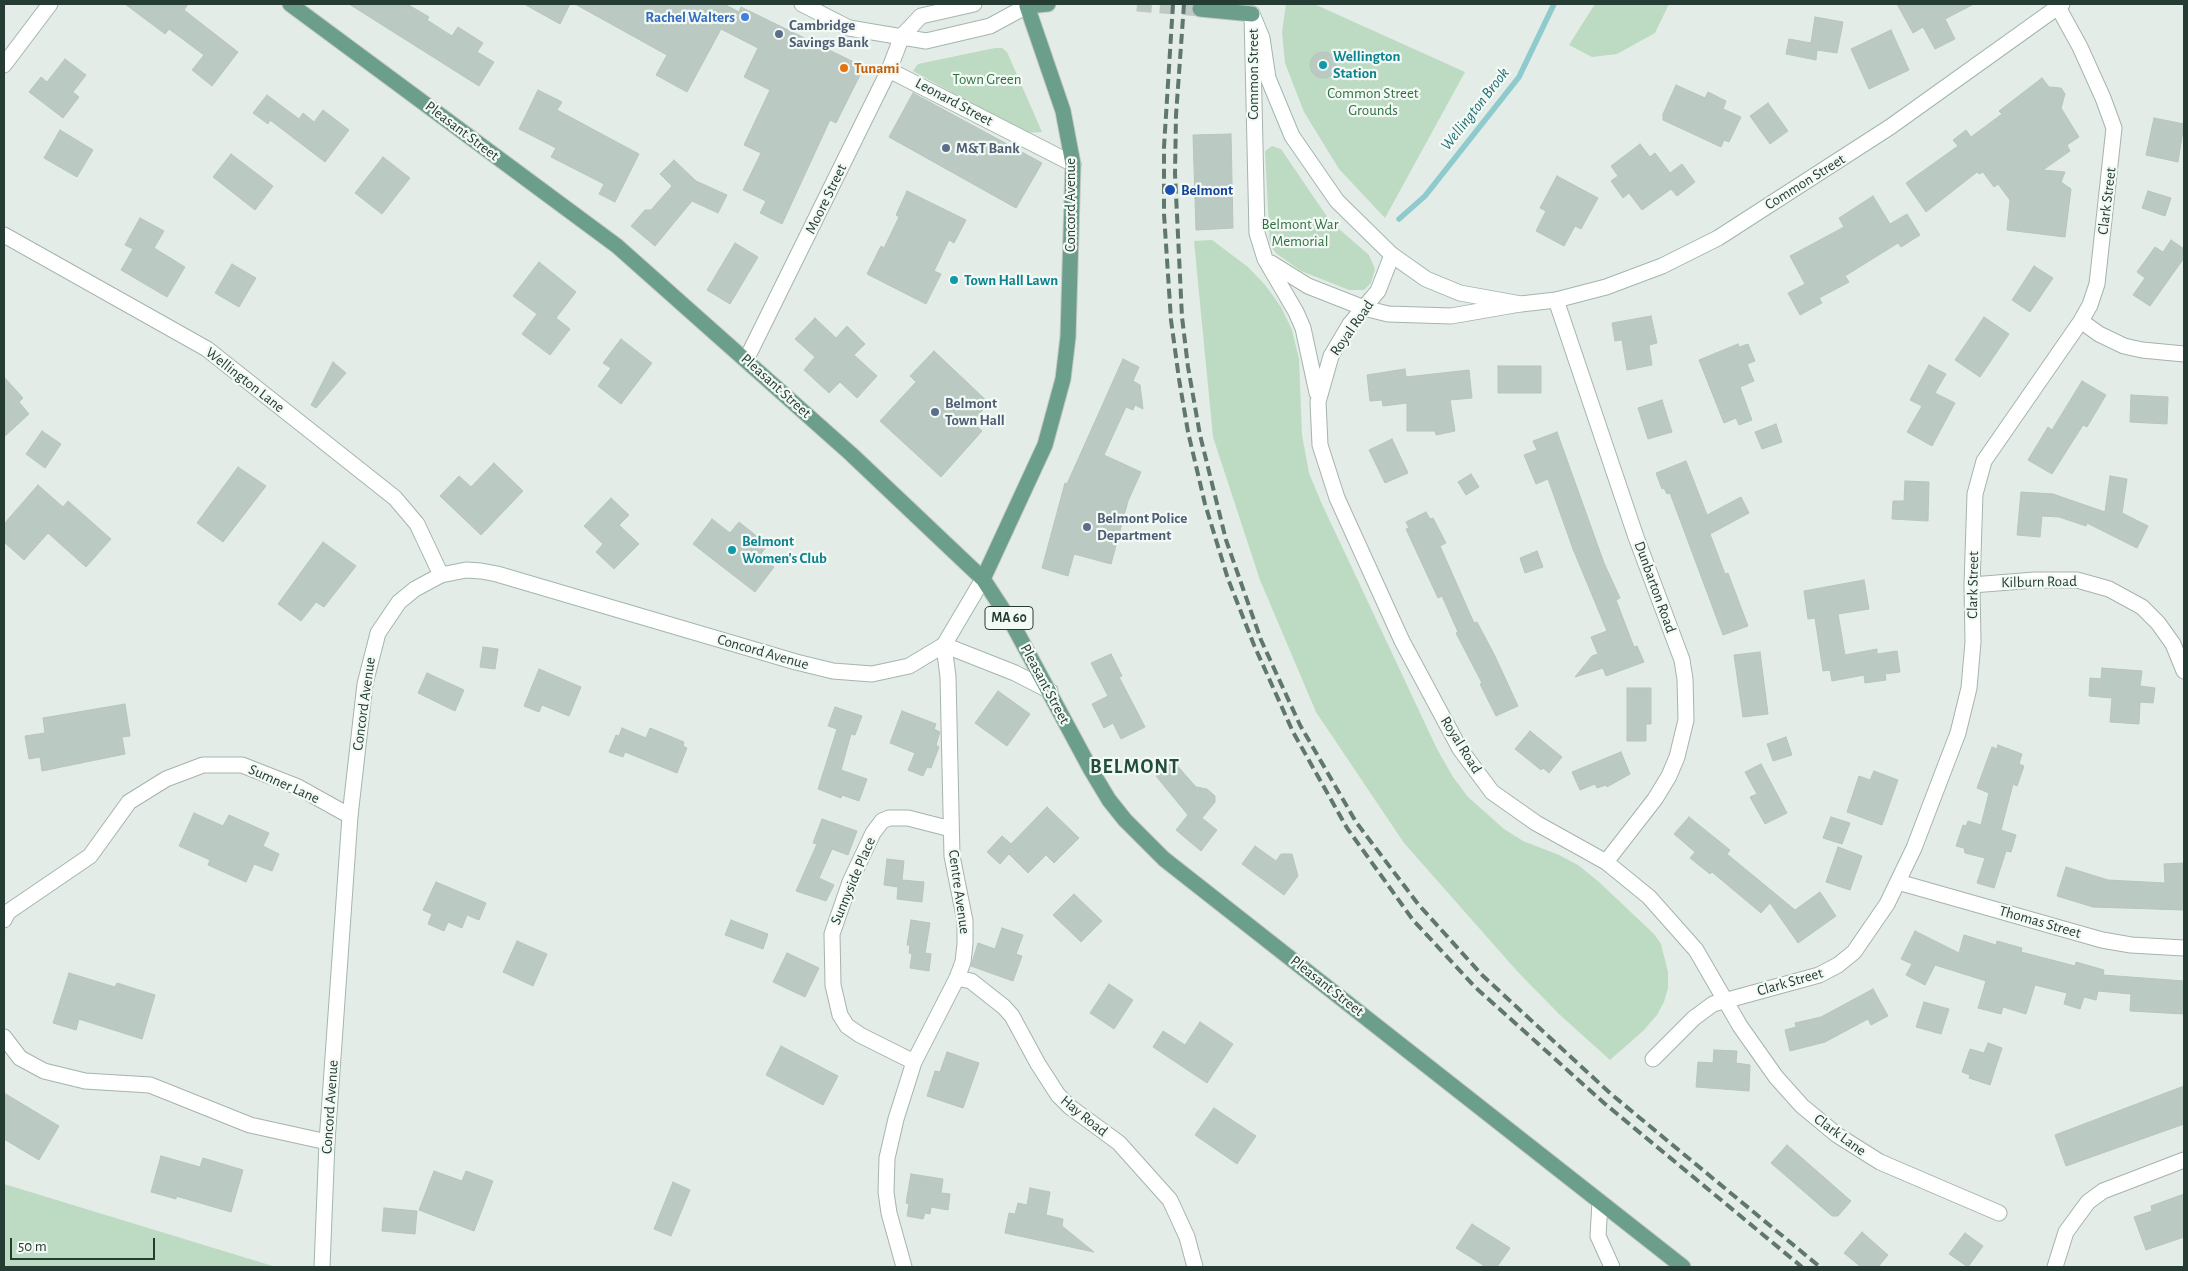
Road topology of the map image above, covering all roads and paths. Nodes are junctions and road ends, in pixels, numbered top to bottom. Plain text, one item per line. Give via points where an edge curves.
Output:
1 (50, 4) edge
2 (290, 4) edge
3 (802, 4) edge
4 (974, 4) edge
5 (1008, 4) edge
6 (1048, 4) edge
7 (1027, 6) junction
8 (2060, 6) edge
9 (1254, 7) edge
10 (1200, 10) dead end
11 (902, 36) junction
12 (4, 64) edge
13 (889, 70) junction
14 (1073, 164) junction
15 (4, 235) edge
16 (1392, 255) junction
17 (1265, 259) junction
18 (1556, 300) junction
19 (1520, 304) junction
20 (1364, 308) junction
21 (2081, 321) junction
22 (2184, 354) edge
23 (746, 360) junction
24 (1318, 402) junction
25 (441, 575) junction
26 (983, 579) junction
27 (1972, 585) junction
28 (944, 645) junction
29 (2184, 671) edge
30 (1050, 692) junction
31 (350, 816) junction
32 (951, 829) junction
33 (1606, 862) junction
34 (1898, 882) junction
35 (4, 920) edge
36 (2184, 948) edge
37 (957, 978) junction
38 (1724, 1000) junction
39 (4, 1036) edge
40 (1653, 1059) dead end
41 (914, 1062) junction
42 (327, 1142) junction
43 (2184, 1160) edge
44 (1600, 1202) junction
45 (1999, 1214) dead end
46 (322, 1267) edge
47 (904, 1267) edge
48 (1195, 1267) edge
49 (1612, 1267) edge
50 (1683, 1267) edge
51 (2055, 1267) edge

1 - 12 street
2 - 23 main road, Pleasant Street / MA 60 via 617,246
3 - 11 street via 849,28
4 - 11 street via 922,16
5 - 7 street
6 - 7 main road
7 - 11 street via 985,28 926,40
7 - 14 main road, Concord Avenue via 1063,111
8 - 18 street, Common Street via 1859,148 1718,238 1662,266 1606,287
8 - 21 street, Clark Street via 2114,128 2097,284
9 - 10 main road
9 - 16 street, Common Street via 1268,78 1292,136 1337,202
9 - 17 street, Common Street via 1256,226 1258,243
11 - 13 street, Moore Street
13 - 14 street, Leonard Street
13 - 23 street, Moore Street
14 - 26 main road, Concord Avenue via 1068,337 1062,389 1045,445
15 - 25 street, Wellington Lane via 207,349 395,498 417,524
16 - 19 street, Common Street via 1442,287
16 - 20 street, Royal Road via 1383,282
17 - 20 street, Common Street via 1308,286
17 - 24 street, Royal Road via 1303,328
18 - 19 street, Common Street
18 - 33 street, Dunbarton Road via 1636,537 1682,660 1686,693 1682,740 1669,776
19 - 20 street, Common Street via 1472,313 1431,316 1388,314
20 - 24 street, Royal Road via 1331,356
21 - 22 street via 2124,346
21 - 27 street, Clark Street via 1984,461 1976,494
23 - 26 main road, Pleasant Street / MA 60
24 - 33 street, Royal Road via 1320,445 1336,498 1402,642 1460,749 1492,792 1536,823
25 - 28 street, Concord Avenue via 466,570 497,574 796,662 849,673 897,670 922,660
25 - 31 street, Concord Avenue via 415,588 399,602 376,638 365,684
26 - 28 street, Concord Avenue
26 - 30 main road, Pleasant Street / MA 60 via 1014,625
27 - 29 street, Kilburn Road via 2070,580 2108,589 2142,607 2158,623 2180,656
27 - 34 street, Clark Street via 1973,650 1965,710
28 - 30 street via 1015,673
28 - 32 street, Centre Avenue via 950,726
30 - 44 main road, Pleasant Street / MA 60 via 1109,800 1164,859
31 - 35 street, Sumner Lane via 298,787 242,766 203,765 166,778 129,802 90,856 8,912
31 - 42 street, Concord Avenue
32 - 37 street, Centre Avenue via 952,856 966,933 963,962
32 - 41 street, Sunnyside Place via 908,818 882,820 850,882 832,934 833,986 840,1015 847,1026
33 - 38 street, Royal Road via 1649,897 1686,936
34 - 36 street, Thomas Street via 2102,940
34 - 38 street, Clark Street via 1866,937 1854,952 1830,970 1809,979
37 - 41 street, Centre Avenue
37 - 48 street, Hay Road via 971,981 1004,1007 1058,1094 1070,1107 1119,1143 1170,1200 1187,1237
38 - 40 street, Clark Street via 1694,1018
38 - 45 street, Clark Lane via 1776,1077 1802,1106 1837,1135 1880,1162
39 - 42 street via 20,1058 44,1071 85,1081 150,1085 250,1125
41 - 47 street, Centre Avenue via 887,1158 889,1213
42 - 46 street, Concord Avenue
43 - 51 street via 2102,1191 2078,1214 2061,1243
44 - 49 street via 1598,1236
44 - 50 main road, Pleasant Street / MA 60

